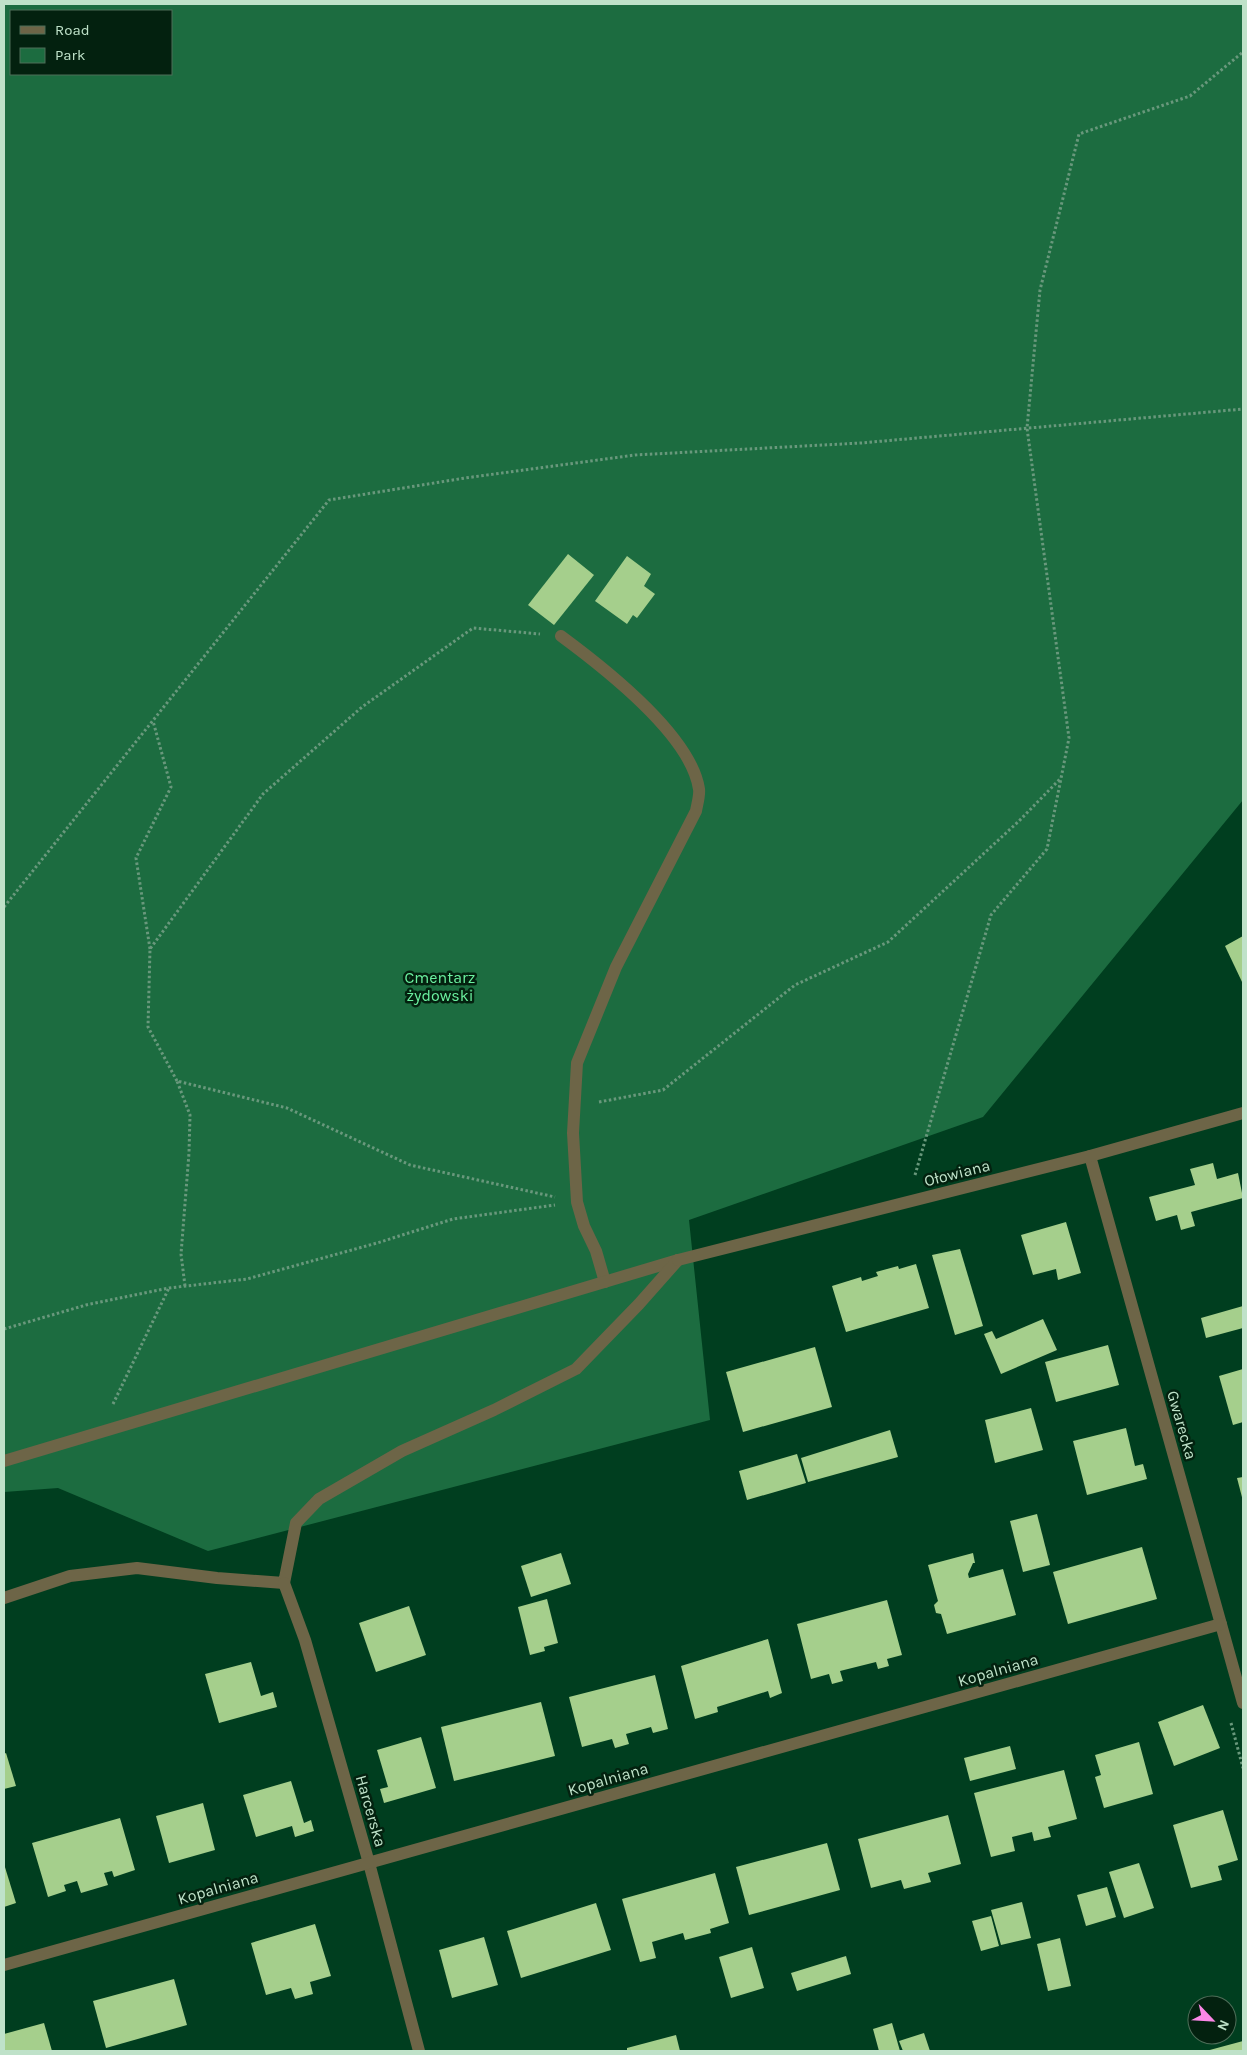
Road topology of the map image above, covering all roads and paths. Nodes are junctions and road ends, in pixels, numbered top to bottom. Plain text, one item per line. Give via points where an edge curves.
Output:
1 (1243, 52) edge
2 (1243, 409) edge
3 (1028, 428) junction
4 (561, 636) joint
5 (153, 721) junction
6 (1061, 778) junction
7 (4, 907) edge
8 (150, 948) junction
9 (177, 1081) junction
10 (574, 1106) junction
11 (1243, 1113) edge
12 (1090, 1156) junction
13 (578, 1202) junction
14 (907, 1202) junction
15 (678, 1260) junction
16 (605, 1282) junction
17 (185, 1286) junction
18 (169, 1288) junction
19 (4, 1329) edge
20 (99, 1433) junction
21 (4, 1461) edge
22 (284, 1583) junction
23 (4, 1598) edge
24 (1221, 1624) junction
25 (1243, 1703) edge
26 (1229, 1714) dead end
27 (1243, 1768) edge
28 (369, 1862) junction
29 (4, 1965) edge
30 (418, 2051) edge

1 - 3 path via 1190,96 1079,134 1040,290
2 - 3 path
3 - 5 path via 861,443 635,455 330,500
3 - 6 path via 1069,738
4 - 8 path via 473,628 362,707 263,794
4 - 10 street via 602,666 658,719 689,760 700,790 696,811 616,967 577,1063
5 - 7 path
5 - 8 path via 170,787 136,858
6 - 10 path via 888,942 795,986 663,1090
6 - 14 path via 1048,849 991,915
8 - 9 path via 148,1027
9 - 13 path via 287,1108 410,1165
9 - 17 path via 190,1115 181,1254
10 - 13 street via 573,1148
11 - 12 street, Ołowiana
12 - 14 street, Ołowiana
12 - 24 street, Gwarecka
13 - 16 street
13 - 17 path via 453,1219 247,1279
14 - 15 street, Ołowiana
15 - 16 street, Ołowiana
15 - 22 street via 576,1369 402,1451 319,1499 296,1523
16 - 20 street, Ołowiana
17 - 18 path
18 - 19 path via 86,1305
18 - 20 path
20 - 21 street, Ołowiana
22 - 23 street via 137,1568 70,1576
22 - 28 street, Harcerska via 305,1640
24 - 25 street, Gwarecka
24 - 28 street, Kopalniana
26 - 27 path
28 - 29 street, Kopalniana
28 - 30 street, Harcerska

